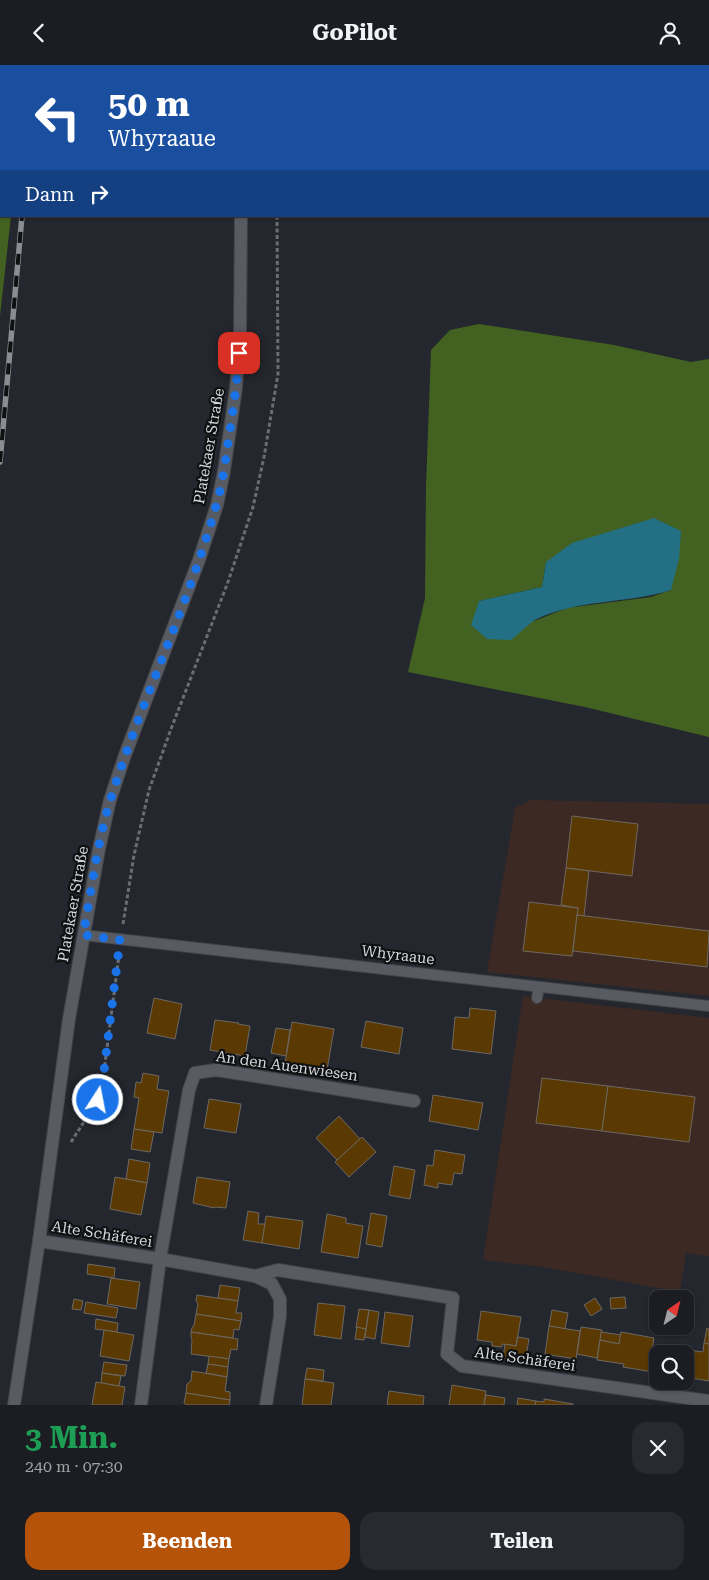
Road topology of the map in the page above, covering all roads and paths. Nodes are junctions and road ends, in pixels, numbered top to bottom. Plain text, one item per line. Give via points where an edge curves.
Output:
1 (241, 217) edge
2 (277, 217) edge
3 (83, 935) junction
4 (120, 940) junction
5 (539, 987) junction
6 (537, 998) dead end
7 (709, 1005) edge
8 (414, 1101) dead end
9 (70, 1143) dead end
10 (39, 1241) junction
11 (160, 1259) junction
12 (255, 1276) junction
13 (709, 1401) edge
14 (14, 1405) edge
15 (140, 1405) edge
16 (266, 1405) edge

1 - 3 street, Platekaer Straße via 236,388 217,505 110,800
2 - 4 path via 278,373 254,507 150,790 134,855
3 - 4 lane, Whyraaue
3 - 10 street, Platekaer Straße
4 - 5 lane, Whyraaue
4 - 9 path via 98,1100
5 - 6 lane
5 - 7 lane, Whyraaue
8 - 11 street, An den Auenwiesen via 216,1070 195,1073 189,1090
10 - 11 street, Alte Schäferei
10 - 14 street, Platekaer Straße
11 - 12 street, Alte Schäferei
11 - 15 street, Alte Schäferei
12 - 13 street, Alte Schäferei via 278,1269 453,1298 447,1354 462,1366
12 - 16 street, Alte Schäferei via 272,1285 280,1299

